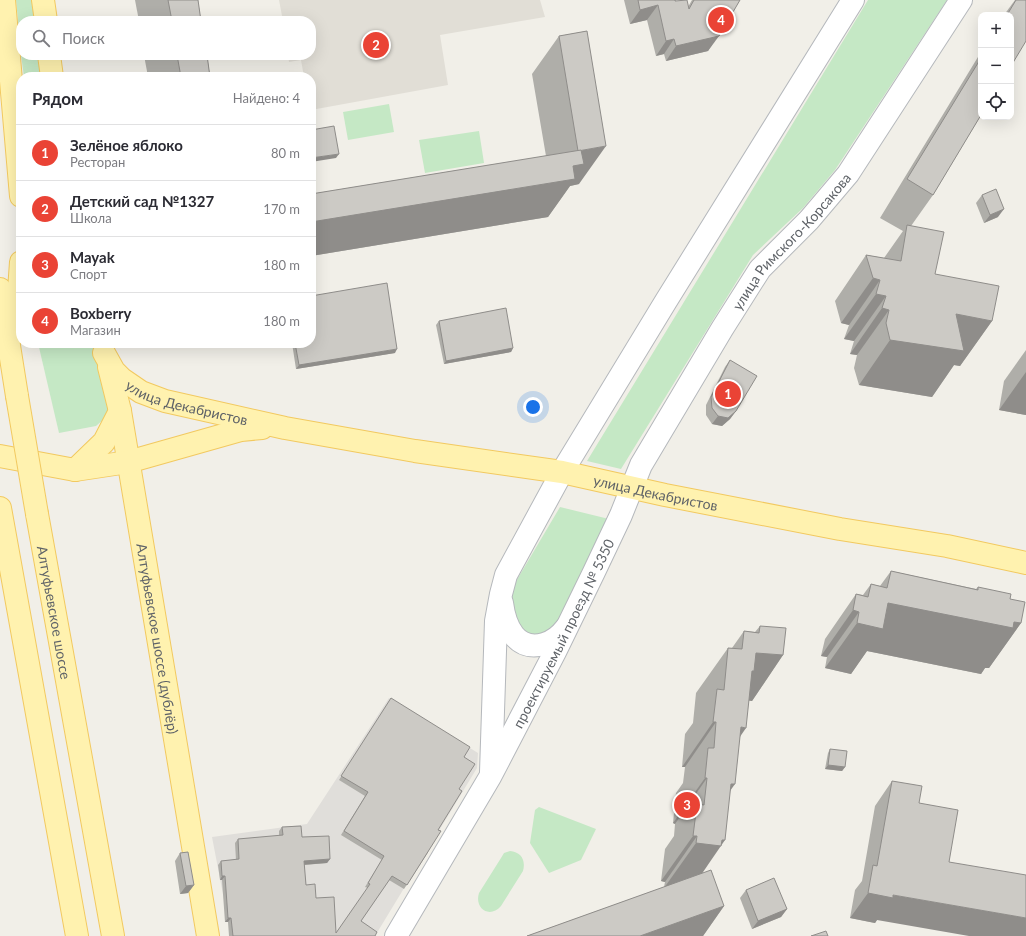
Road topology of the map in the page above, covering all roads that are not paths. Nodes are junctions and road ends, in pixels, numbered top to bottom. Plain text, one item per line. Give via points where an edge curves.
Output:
1 (4, 0) edge
2 (43, 0) edge
3 (853, 0) edge
4 (961, 0) edge
5 (45, 16) edge
6 (50, 60) edge
7 (51, 72) edge
8 (16, 138) edge
9 (0, 289) edge
10 (16, 330) edge
11 (103, 348) edge
12 (13, 370) junction
13 (120, 411) junction
14 (285, 428) junction
15 (0, 456) edge
16 (128, 462) junction
17 (75, 470) junction
18 (562, 472) junction
19 (632, 488) junction
20 (0, 508) edge
21 (1026, 563) edge
22 (501, 594) junction
23 (569, 625) junction
24 (490, 777) junction
25 (77, 936) edge
26 (113, 936) edge
27 (208, 936) edge
28 (396, 936) edge

1 - 8 main road
2 - 5 main road
3 - 18 street
4 - 19 street, улица Римского-Корсакова via 848,174 809,220 760,269 641,465
6 - 7 main road
9 - 12 main road, Алтуфьевское шоссе
10 - 12 main road
11 - 13 main road, Алтуфьевское шоссе (дублёр)
11 - 14 main road, улица Декабристов via 112,367 122,379 140,392 165,401
12 - 26 main road, Алтуфьевское шоссе, bridge
13 - 16 main road, Алтуфьевское шоссе (дублёр)
13 - 17 main road via 104,442
14 - 16 main road, улица Декабристов via 240,430
14 - 18 main road, улица Декабристов via 415,451
15 - 17 main road, улица Декабристов
16 - 17 main road, улица Декабристов
16 - 27 main road, Алтуфьевское шоссе (дублёр)
18 - 19 main road, улица Декабристов
18 - 22 street, проектируемый проезд № 5350 via 506,575
19 - 21 main road, улица Декабристов
19 - 23 street, проектируемый проезд № 5350
20 - 25 main road
22 - 23 street via 509,628 517,639 525,644 536,646 548,643 559,637
22 - 24 street, проектируемый проезд № 5350 via 496,621
23 - 24 street, проектируемый проезд № 5350
24 - 28 street, проектируемый проезд № 5350

